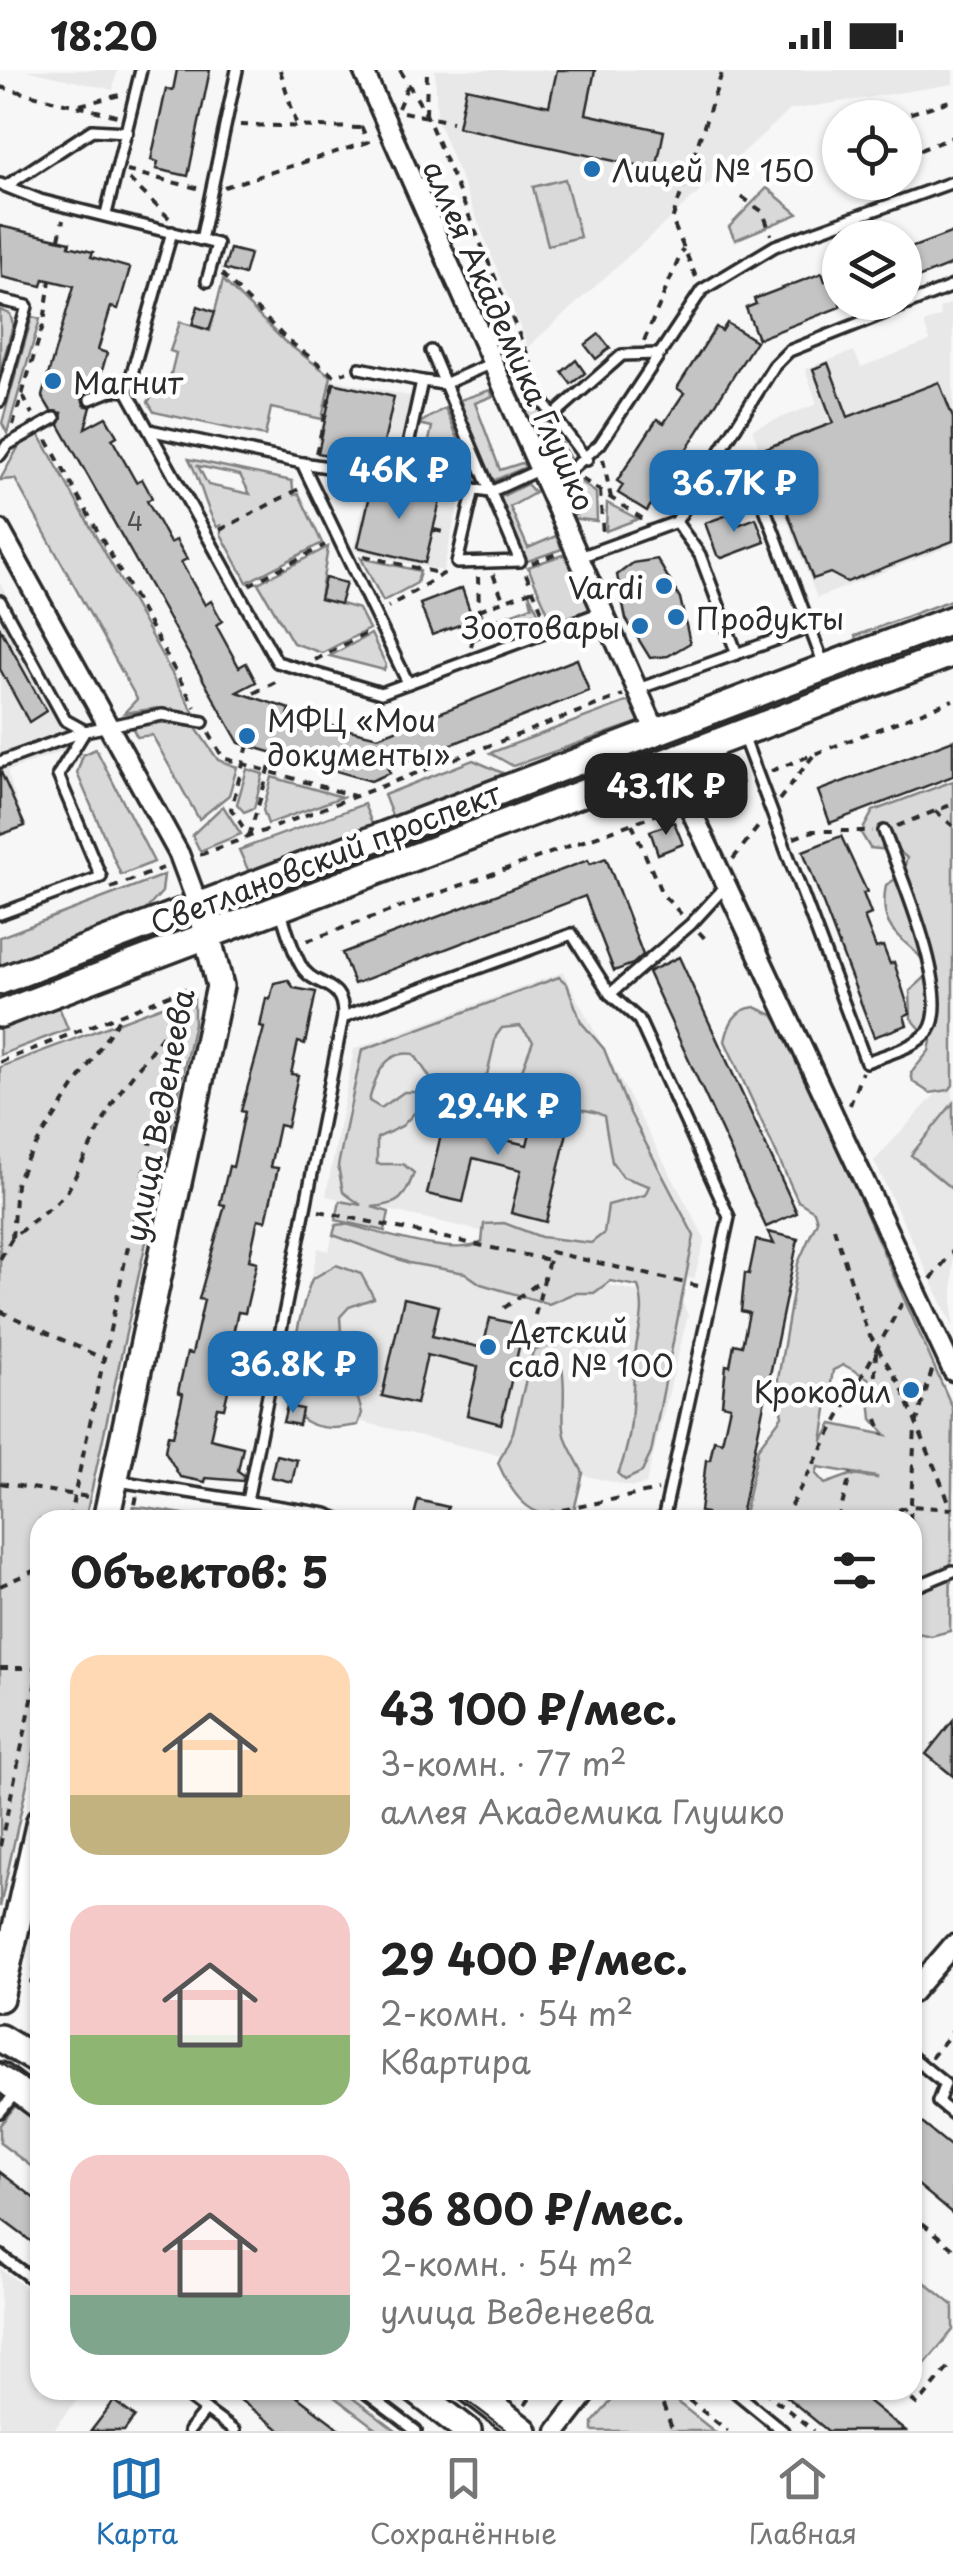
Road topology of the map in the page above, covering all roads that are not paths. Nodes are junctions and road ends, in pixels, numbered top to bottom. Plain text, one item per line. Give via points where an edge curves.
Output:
1 (141, 70) edge
2 (237, 70) edge
3 (363, 70) edge
4 (127, 132) junction
5 (953, 182) edge
6 (3, 185) edge
7 (106, 214) junction
8 (172, 232) junction
9 (201, 240) junction
10 (206, 281) dead end
11 (953, 286) edge
12 (0, 300) edge
13 (431, 351) dead end
14 (659, 354) junction
15 (492, 364) junction
16 (360, 368) road end
17 (532, 378) road end
18 (422, 382) junction
19 (444, 384) junction
20 (126, 391) junction
21 (90, 399) dead end
22 (0, 401) edge
23 (553, 416) junction
24 (55, 418) dead end
25 (148, 430) junction
26 (0, 433) edge
27 (7, 444) junction
28 (0, 456) edge
29 (586, 460) junction
30 (302, 463) junction
31 (750, 469) dead end
32 (538, 470) junction
33 (402, 478) junction
34 (474, 489) junction
35 (547, 491) junction
36 (490, 492) junction
37 (676, 522) junction
38 (0, 530) edge
39 (575, 552) junction
40 (0, 602) edge
41 (602, 612) junction
42 (953, 619) edge
43 (809, 628) junction
44 (953, 653) edge
45 (737, 654) junction
46 (825, 668) junction
47 (408, 683) junction
48 (637, 690) junction
49 (203, 722) road end
50 (109, 724) junction
51 (85, 731) junction
52 (656, 732) junction
53 (742, 734) junction
54 (668, 761) junction
55 (0, 762) edge
56 (884, 830) road end
57 (726, 886) junction
58 (198, 905) junction
59 (280, 909) junction
60 (0, 914) edge
61 (209, 935) junction
62 (0, 980) edge
63 (610, 994) junction
64 (0, 1014) edge
65 (343, 1017) junction
66 (953, 1371) edge
67 (118, 1497) edge
68 (247, 1501) junction
69 (292, 1510) edge
70 (665, 1510) edge
71 (953, 1572) edge
72 (922, 1584) edge
73 (30, 1864) edge
74 (953, 1945) edge
75 (922, 1982) edge
76 (0, 1998) edge
77 (0, 2038) edge
78 (30, 2056) edge
79 (922, 2064) edge
80 (953, 2075) edge
81 (9, 2083) edge
82 (945, 2084) junction
83 (30, 2099) edge
84 (0, 2112) edge
85 (953, 2114) edge
86 (0, 2255) edge
87 (30, 2278) edge
88 (192, 2400) edge
89 (375, 2400) edge
90 (428, 2400) edge
91 (488, 2400) edge
92 (581, 2400) edge
93 (745, 2400) edge
94 (206, 2410) junction
95 (523, 2420) edge
96 (189, 2431) edge
97 (234, 2431) edge
98 (416, 2431) edge
99 (468, 2431) edge
100 (557, 2431) edge
101 (784, 2431) edge

1 - 4 lane
2 - 9 lane
3 - 15 street, аллея Академика Глушко
4 - 6 lane via 92,130
4 - 7 lane
5 - 14 lane via 776,246 702,290
6 - 7 lane
7 - 8 lane
8 - 9 lane
8 - 20 lane
9 - 10 lane via 217,244
11 - 37 lane via 789,351
12 - 22 lane via 27,306
13 - 19 lane
14 - 23 lane via 622,355
14 - 29 lane
15 - 19 lane
15 - 32 street, аллея Академика Глушко
16 - 18 lane
17 - 23 lane
18 - 19 lane
18 - 33 lane
19 - 36 lane
20 - 21 lane
20 - 25 lane
23 - 29 lane
24 - 27 lane
25 - 30 lane
25 - 47 lane via 277,662 381,693
26 - 27 lane
27 - 28 lane
29 - 35 lane
30 - 33 lane
30 - 47 lane
31 - 43 lane
32 - 35 street, аллея Академика Глушко
32 - 36 lane
33 - 34 lane
34 - 36 lane
34 - 36 lane via 457,563 525,562
35 - 39 street, аллея Академика Глушко
37 - 39 lane
37 - 45 lane via 700,555
38 - 50 street, улица Веденеева
39 - 41 street, аллея Академика Глушко
40 - 51 lane via 64,720
41 - 47 lane
41 - 48 street, аллея Академика Глушко
42 - 46 main road, Светлановский проспект
43 - 45 lane
43 - 46 lane
44 - 53 main road, Светлановский проспект
45 - 48 lane
46 - 52 main road, Светлановский проспект
48 - 52 street, аллея Академика Глушко
49 - 50 lane via 162,715
50 - 51 lane
50 - 58 street, улица Веденеева via 179,854
51 - 55 lane
51 - 60 lane via 58,775 102,877
52 - 58 main road, Светлановский проспект
53 - 54 main road, Светлановский проспект
53 - 56 lane via 866,1062 913,1044 932,1029 939,1005 936,968
54 - 57 street
54 - 59 main road, Светлановский проспект
57 - 63 lane
57 - 66 street via 921,1289
58 - 61 main road, улица Веденеева
58 - 62 main road, Светлановский проспект
59 - 61 main road, Светлановский проспект
59 - 65 lane via 302,969 337,991
61 - 64 main road, Светлановский проспект
61 - 67 main road, улица Веденеева via 220,986
63 - 65 lane via 572,934
63 - 70 lane via 639,1020 729,1217
65 - 68 lane
67 - 68 lane
68 - 69 lane
71 - 72 lane
73 - 76 main road
74 - 75 street
77 - 78 main road
79 - 82 lane
80 - 82 lane
81 - 83 main road
81 - 84 lane
82 - 85 lane via 938,2102
86 - 87 lane
88 - 94 lane
89 - 98 lane
90 - 99 main road
91 - 95 main road
92 - 100 street
93 - 101 lane
94 - 96 lane
94 - 97 lane

